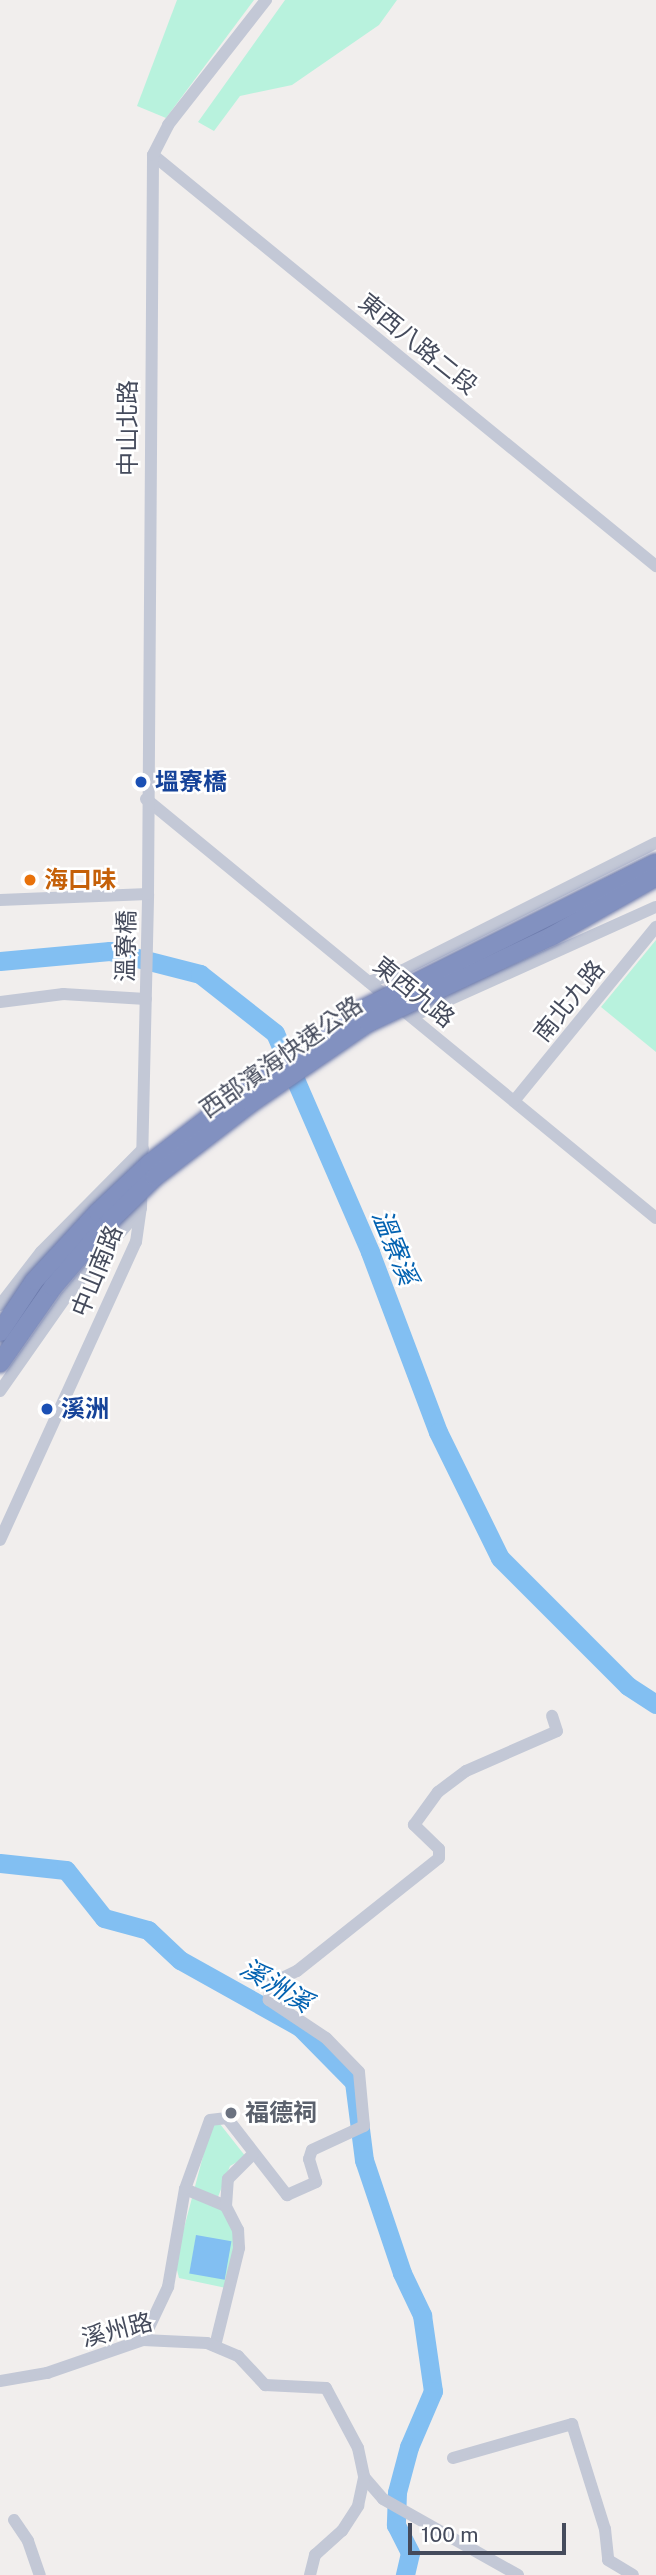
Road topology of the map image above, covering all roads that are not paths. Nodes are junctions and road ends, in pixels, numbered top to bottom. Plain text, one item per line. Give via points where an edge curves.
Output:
1 (266, 0) edge
2 (153, 155) junction
3 (656, 566) edge
4 (146, 799) junction
5 (656, 843) edge
6 (656, 863) edge
7 (656, 877) edge
8 (148, 894) junction
9 (0, 900) edge
10 (656, 907) edge
11 (656, 927) edge
12 (369, 982) junction
13 (146, 999) junction
14 (0, 1002) edge
15 (413, 1016) junction
16 (514, 1101) junction
17 (143, 1149) junction
18 (141, 1208) junction
19 (656, 1218) edge
20 (0, 1305) edge
21 (0, 1332) edge
22 (0, 1363) edge
23 (0, 1391) edge
24 (0, 1539) edge
25 (552, 1716) dead end
26 (253, 2154) junction
27 (185, 2189) junction
28 (226, 2206) junction
29 (143, 2340) junction
30 (215, 2346) junction
31 (0, 2381) edge
32 (453, 2458) dead end
33 (364, 2477) junction
34 (14, 2520) dead end
35 (40, 2575) edge
36 (310, 2575) edge
37 (518, 2575) edge
38 (633, 2575) edge

1 - 2 street, 中山北路 via 168,125
2 - 3 street, 東西八路二段
2 - 4 street, 中山北路
4 - 8 street, 中山北路
4 - 12 street, 東西九路
5 - 12 street via 403,970
6 - 21 highway, 西部濱海快速公路, bridge via 355,1013 248,1087 149,1164 98,1212 34,1281
7 - 22 highway, 西部濱海快速公路, bridge via 552,936 368,1023 251,1103 155,1177 110,1222 53,1287
8 - 9 street
8 - 13 street, 溫寮橋
10 - 15 street
11 - 16 street, 南北九路
12 - 15 street, 東西九路
13 - 14 street via 63,994
13 - 17 street, 中山南路
15 - 16 street, 東西九路
16 - 19 street, 東西九路
17 - 18 street, 中山南路
17 - 20 street via 60,1232
18 - 23 street via 66,1297
18 - 24 street, 中山南路 via 136,1242
25 - 26 street via 557,1731 466,1771 438,1792 414,1825 439,1849 439,1858 297,1970 270,1984 269,2000 326,2038 359,2072 365,2119 364,2126 312,2150 309,2159 316,2182 287,2195
26 - 27 street via 227,2118 211,2120
26 - 28 street via 228,2179
27 - 28 street
27 - 29 street via 168,2287
28 - 30 street via 238,2230 239,2248
29 - 30 street, 溪州路
29 - 31 street, 溪州路 via 47,2373
30 - 33 street, 溪州路 via 238,2356 265,2385 326,2388 358,2448
32 - 38 street via 572,2424 605,2529 608,2560
33 - 36 street via 358,2505 342,2531 315,2554
33 - 37 street, 溪州路 via 383,2499
34 - 35 street via 28,2541

